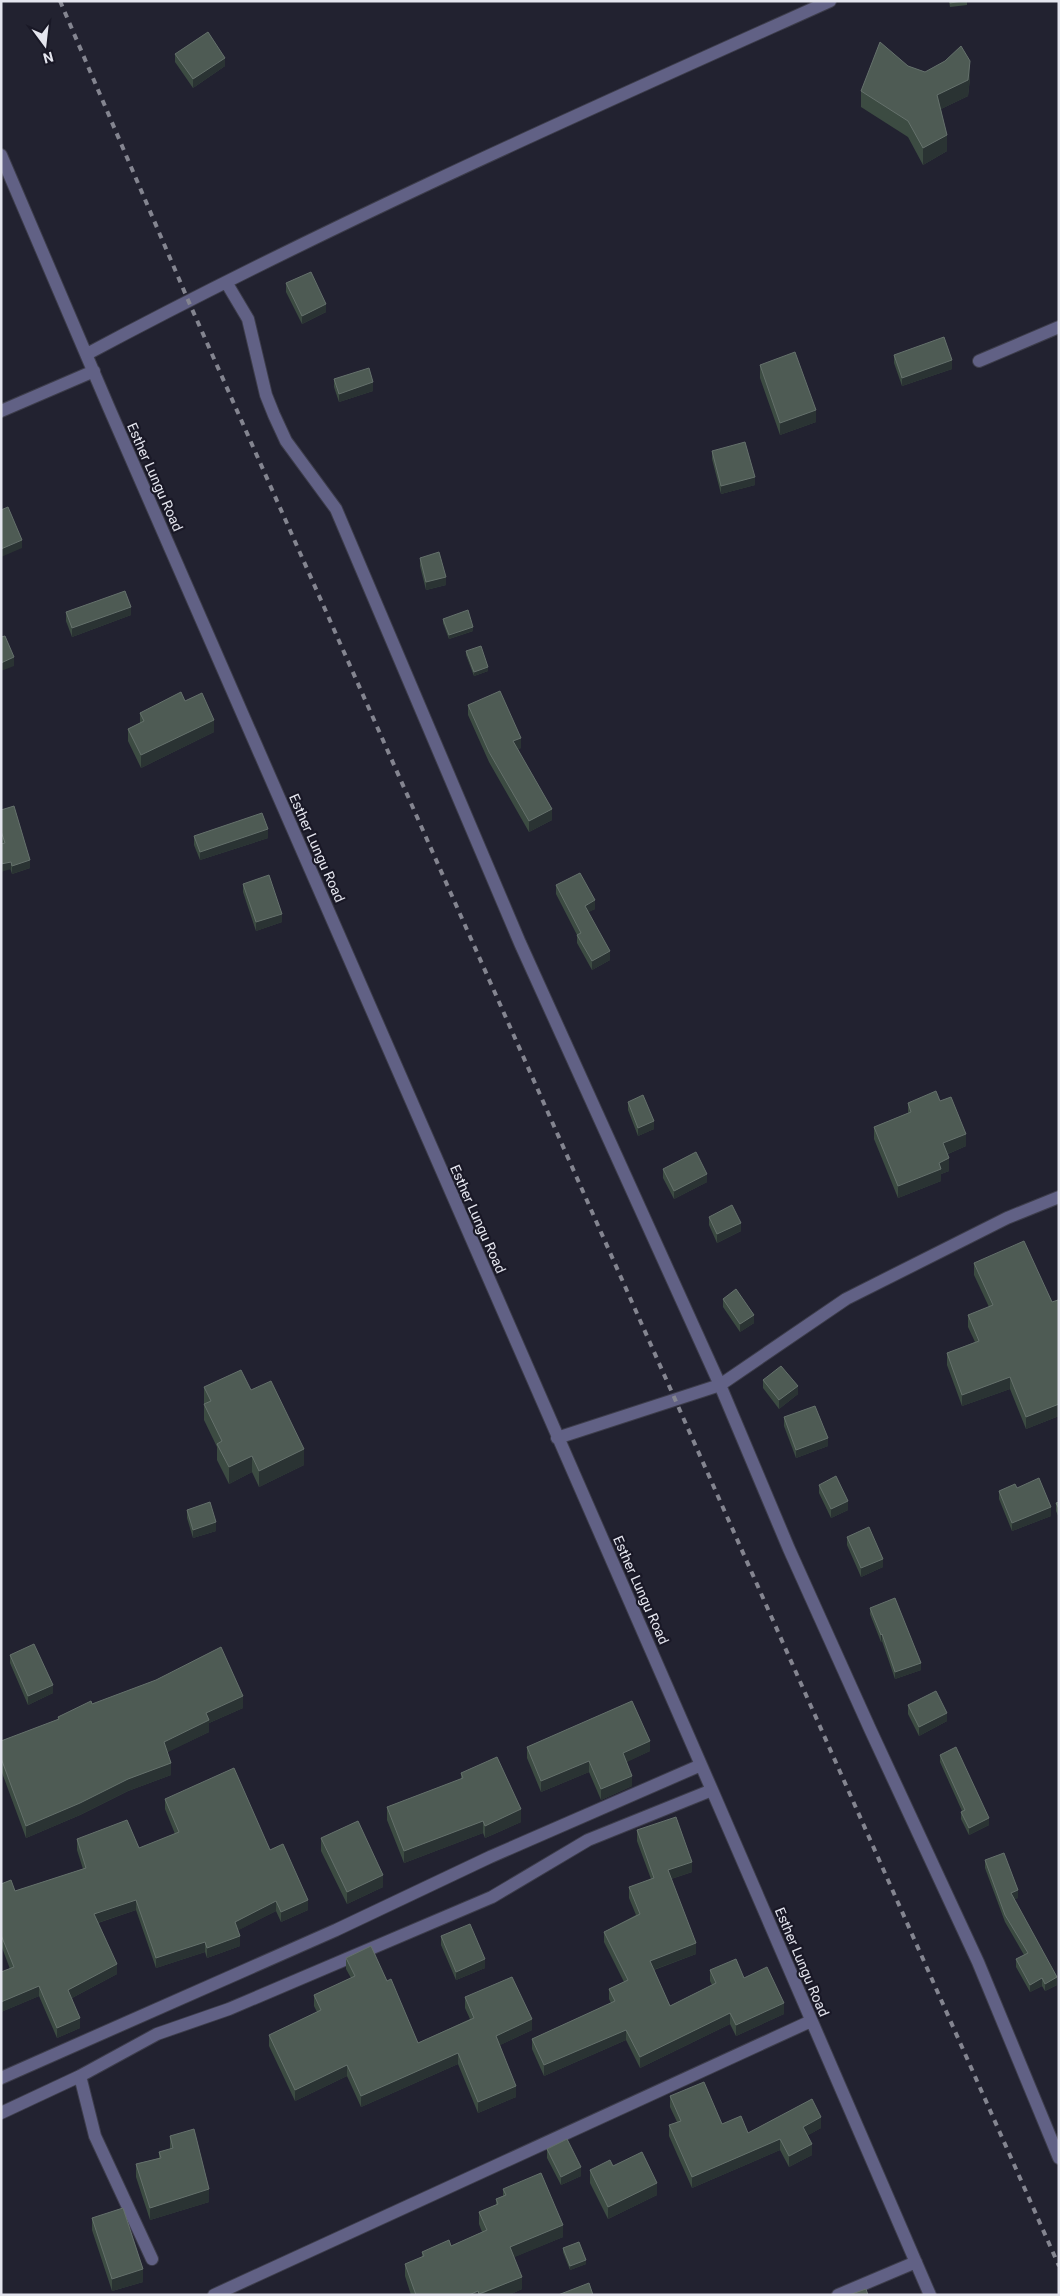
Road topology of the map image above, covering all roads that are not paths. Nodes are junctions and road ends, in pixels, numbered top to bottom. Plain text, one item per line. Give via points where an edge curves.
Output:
1 (830, 1) edge
2 (1, 155) edge
3 (226, 282) junction
4 (1059, 327) edge
5 (87, 354) junction
6 (979, 361) dead end
7 (94, 371) junction
8 (1, 411) edge
9 (1059, 1197) edge
10 (720, 1384) junction
11 (557, 1438) junction
12 (701, 1765) junction
13 (712, 1790) junction
14 (811, 2021) junction
15 (80, 2076) junction
16 (1, 2078) edge
17 (1, 2113) edge
18 (1059, 2158) edge
19 (152, 2259) dead end
20 (916, 2262) junction
21 (214, 2295) edge
22 (838, 2295) edge
23 (930, 2295) edge

1 - 3 street via 381,207
2 - 5 street, Esther Lungu Road
3 - 5 street
3 - 10 street via 248,319 274,416 286,441 336,509 520,943
4 - 6 street
5 - 7 street, Esther Lungu Road
7 - 8 street
7 - 11 street, Esther Lungu Road
9 - 10 street via 1007,1218 846,1299
10 - 11 street
10 - 18 street via 789,1549 978,1962
11 - 12 street, Esther Lungu Road
12 - 13 street, Esther Lungu Road
12 - 16 street via 490,1856 336,1930
13 - 14 street, Esther Lungu Road
13 - 15 street via 588,1840 492,1897 230,2009 196,2018 157,2034
14 - 20 street, Esther Lungu Road
14 - 21 street
15 - 17 street
15 - 19 street via 95,2136
20 - 22 street
20 - 23 street, Esther Lungu Road

